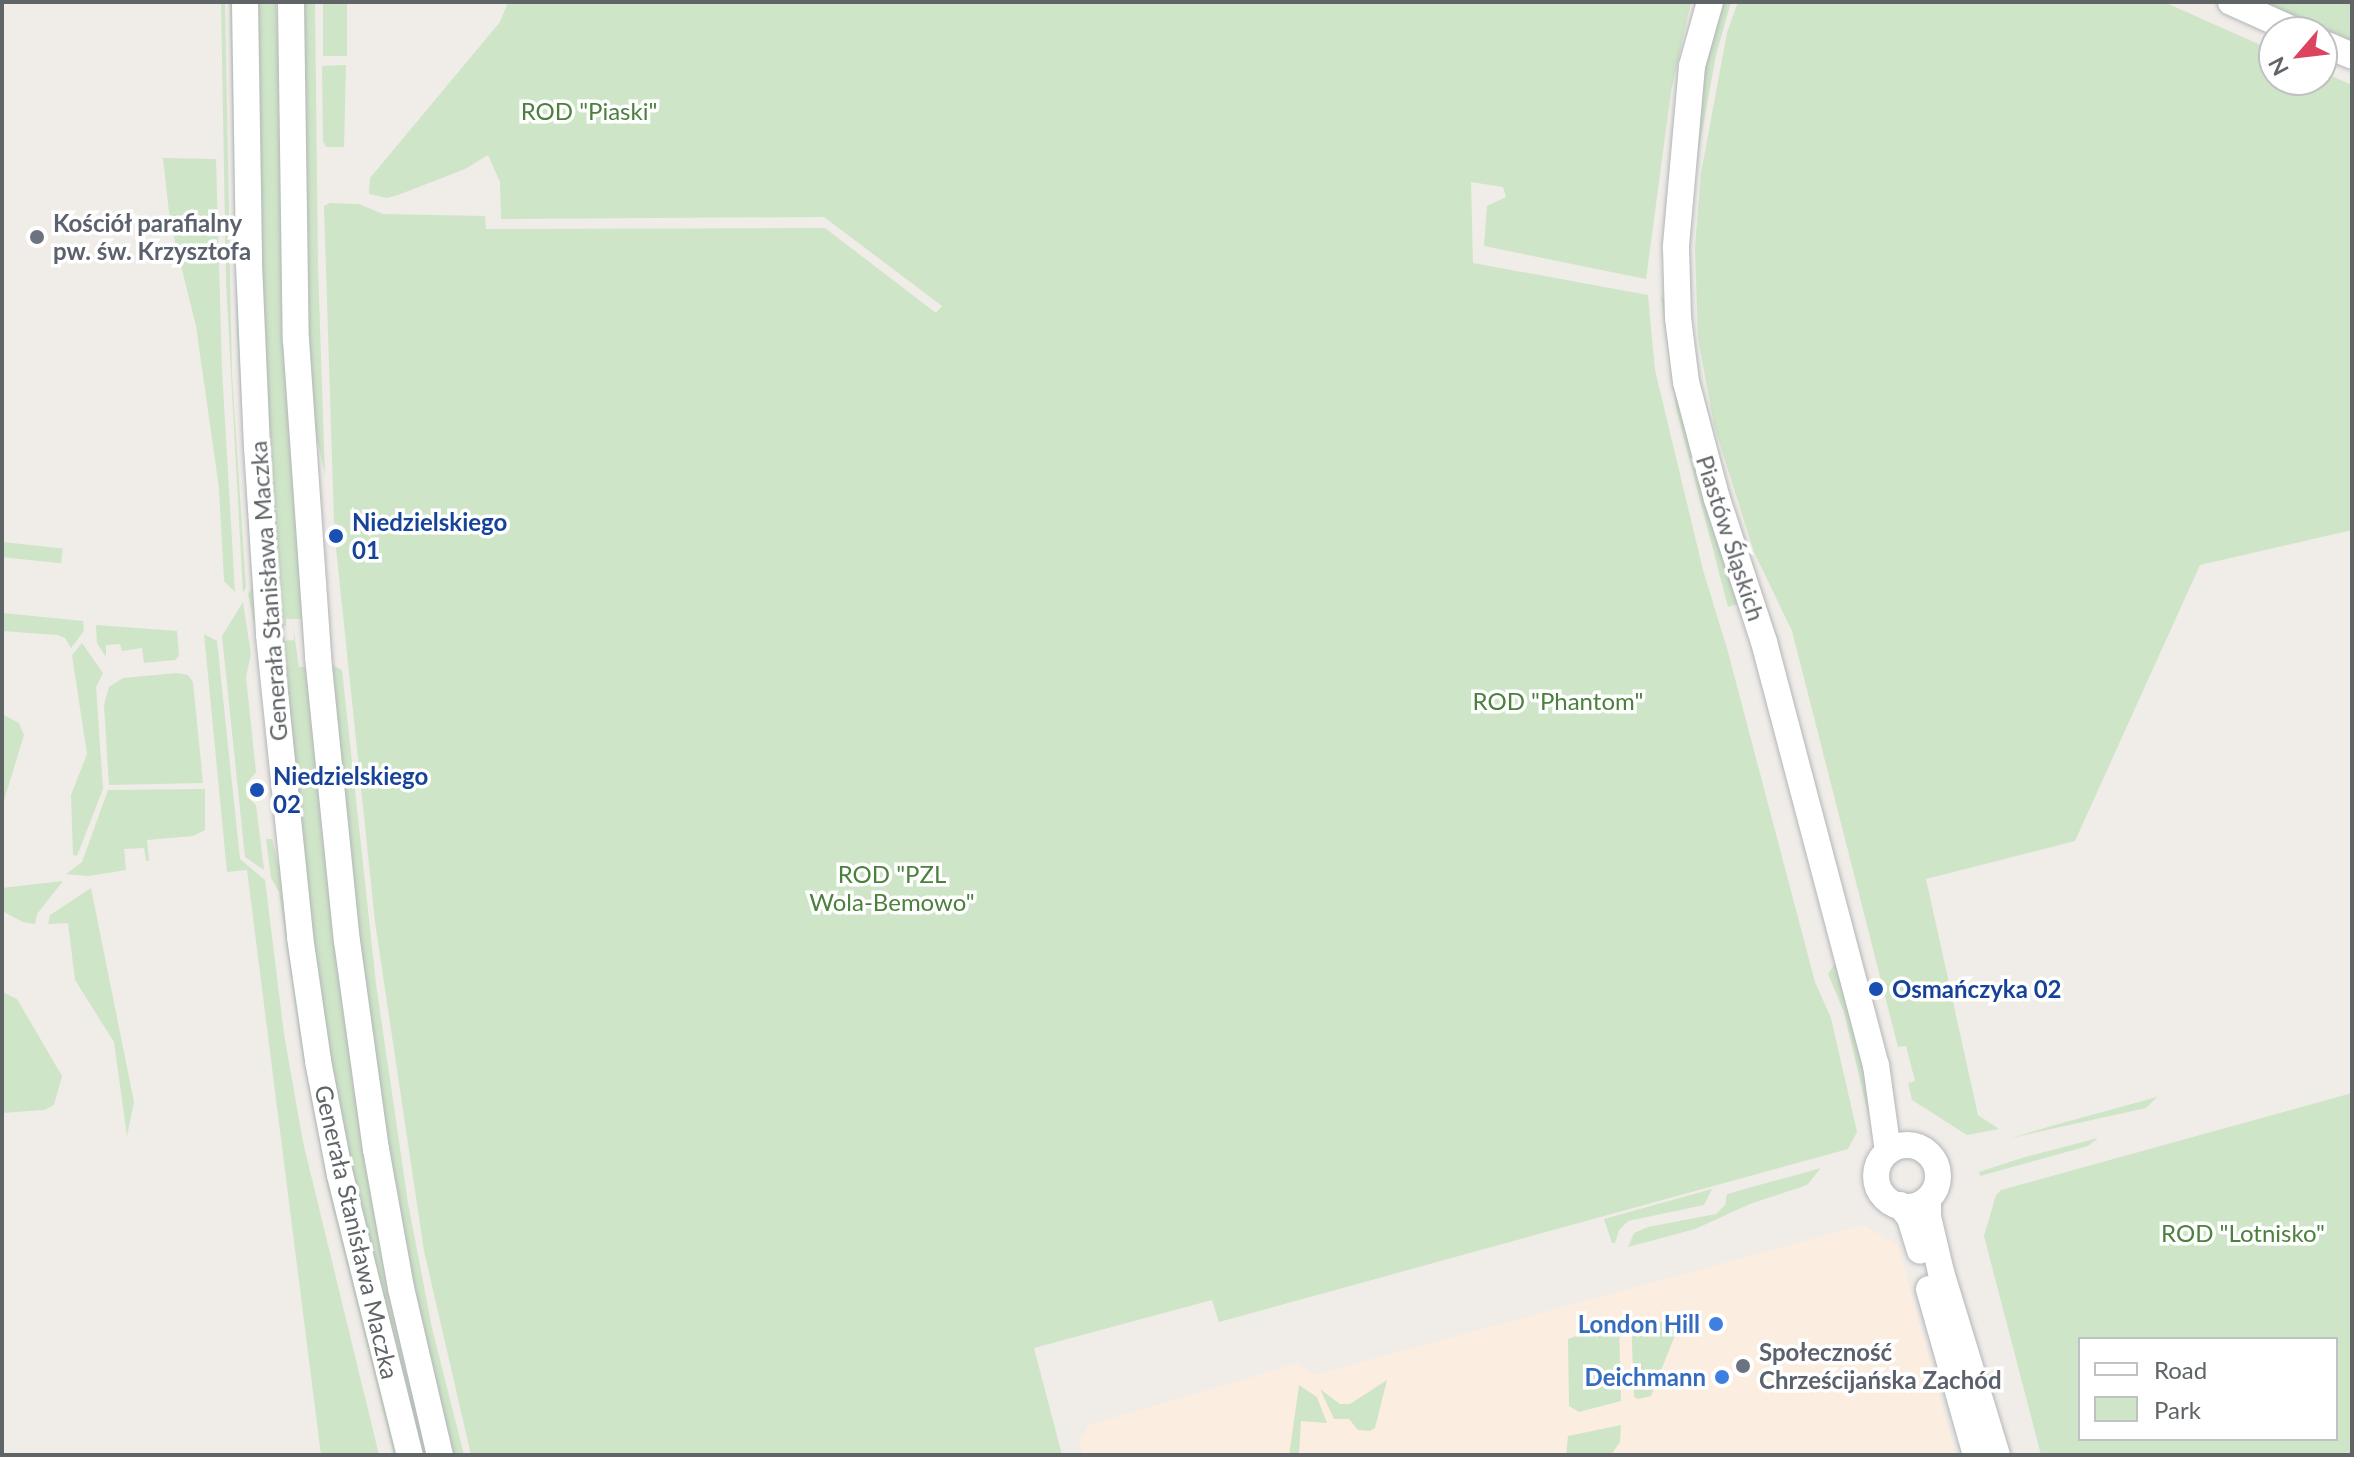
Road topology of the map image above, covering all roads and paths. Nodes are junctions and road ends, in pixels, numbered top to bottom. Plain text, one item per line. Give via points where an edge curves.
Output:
1 (245, 2) edge
2 (291, 2) edge
3 (1710, 2) edge
4 (2231, 2) edge
5 (2262, 16) edge
6 (1898, 1148) junction
7 (1928, 1199) junction
8 (1900, 1205) junction
9 (410, 1455) edge
10 (440, 1455) edge
11 (1976, 1455) edge
12 (1997, 1455) edge

1 - 9 main road, Generała Stanisława Maczka via 255,417 290,846 326,1109
2 - 10 main road, Generała Stanisława Maczka via 296,340 340,877 376,1149 404,1303
3 - 6 main road, Piastów Śląskich via 1692,66 1676,247 1686,382 1764,642
4 - 5 main road
6 - 7 main road, Piastów Śląskich via 1925,1150 1936,1163 1937,1184
6 - 8 main road via 1879,1165 1878,1182 1885,1197
7 - 8 main road
7 - 12 main road, Piastów Śląskich via 1941,1272
8 - 11 main road via 1914,1231

